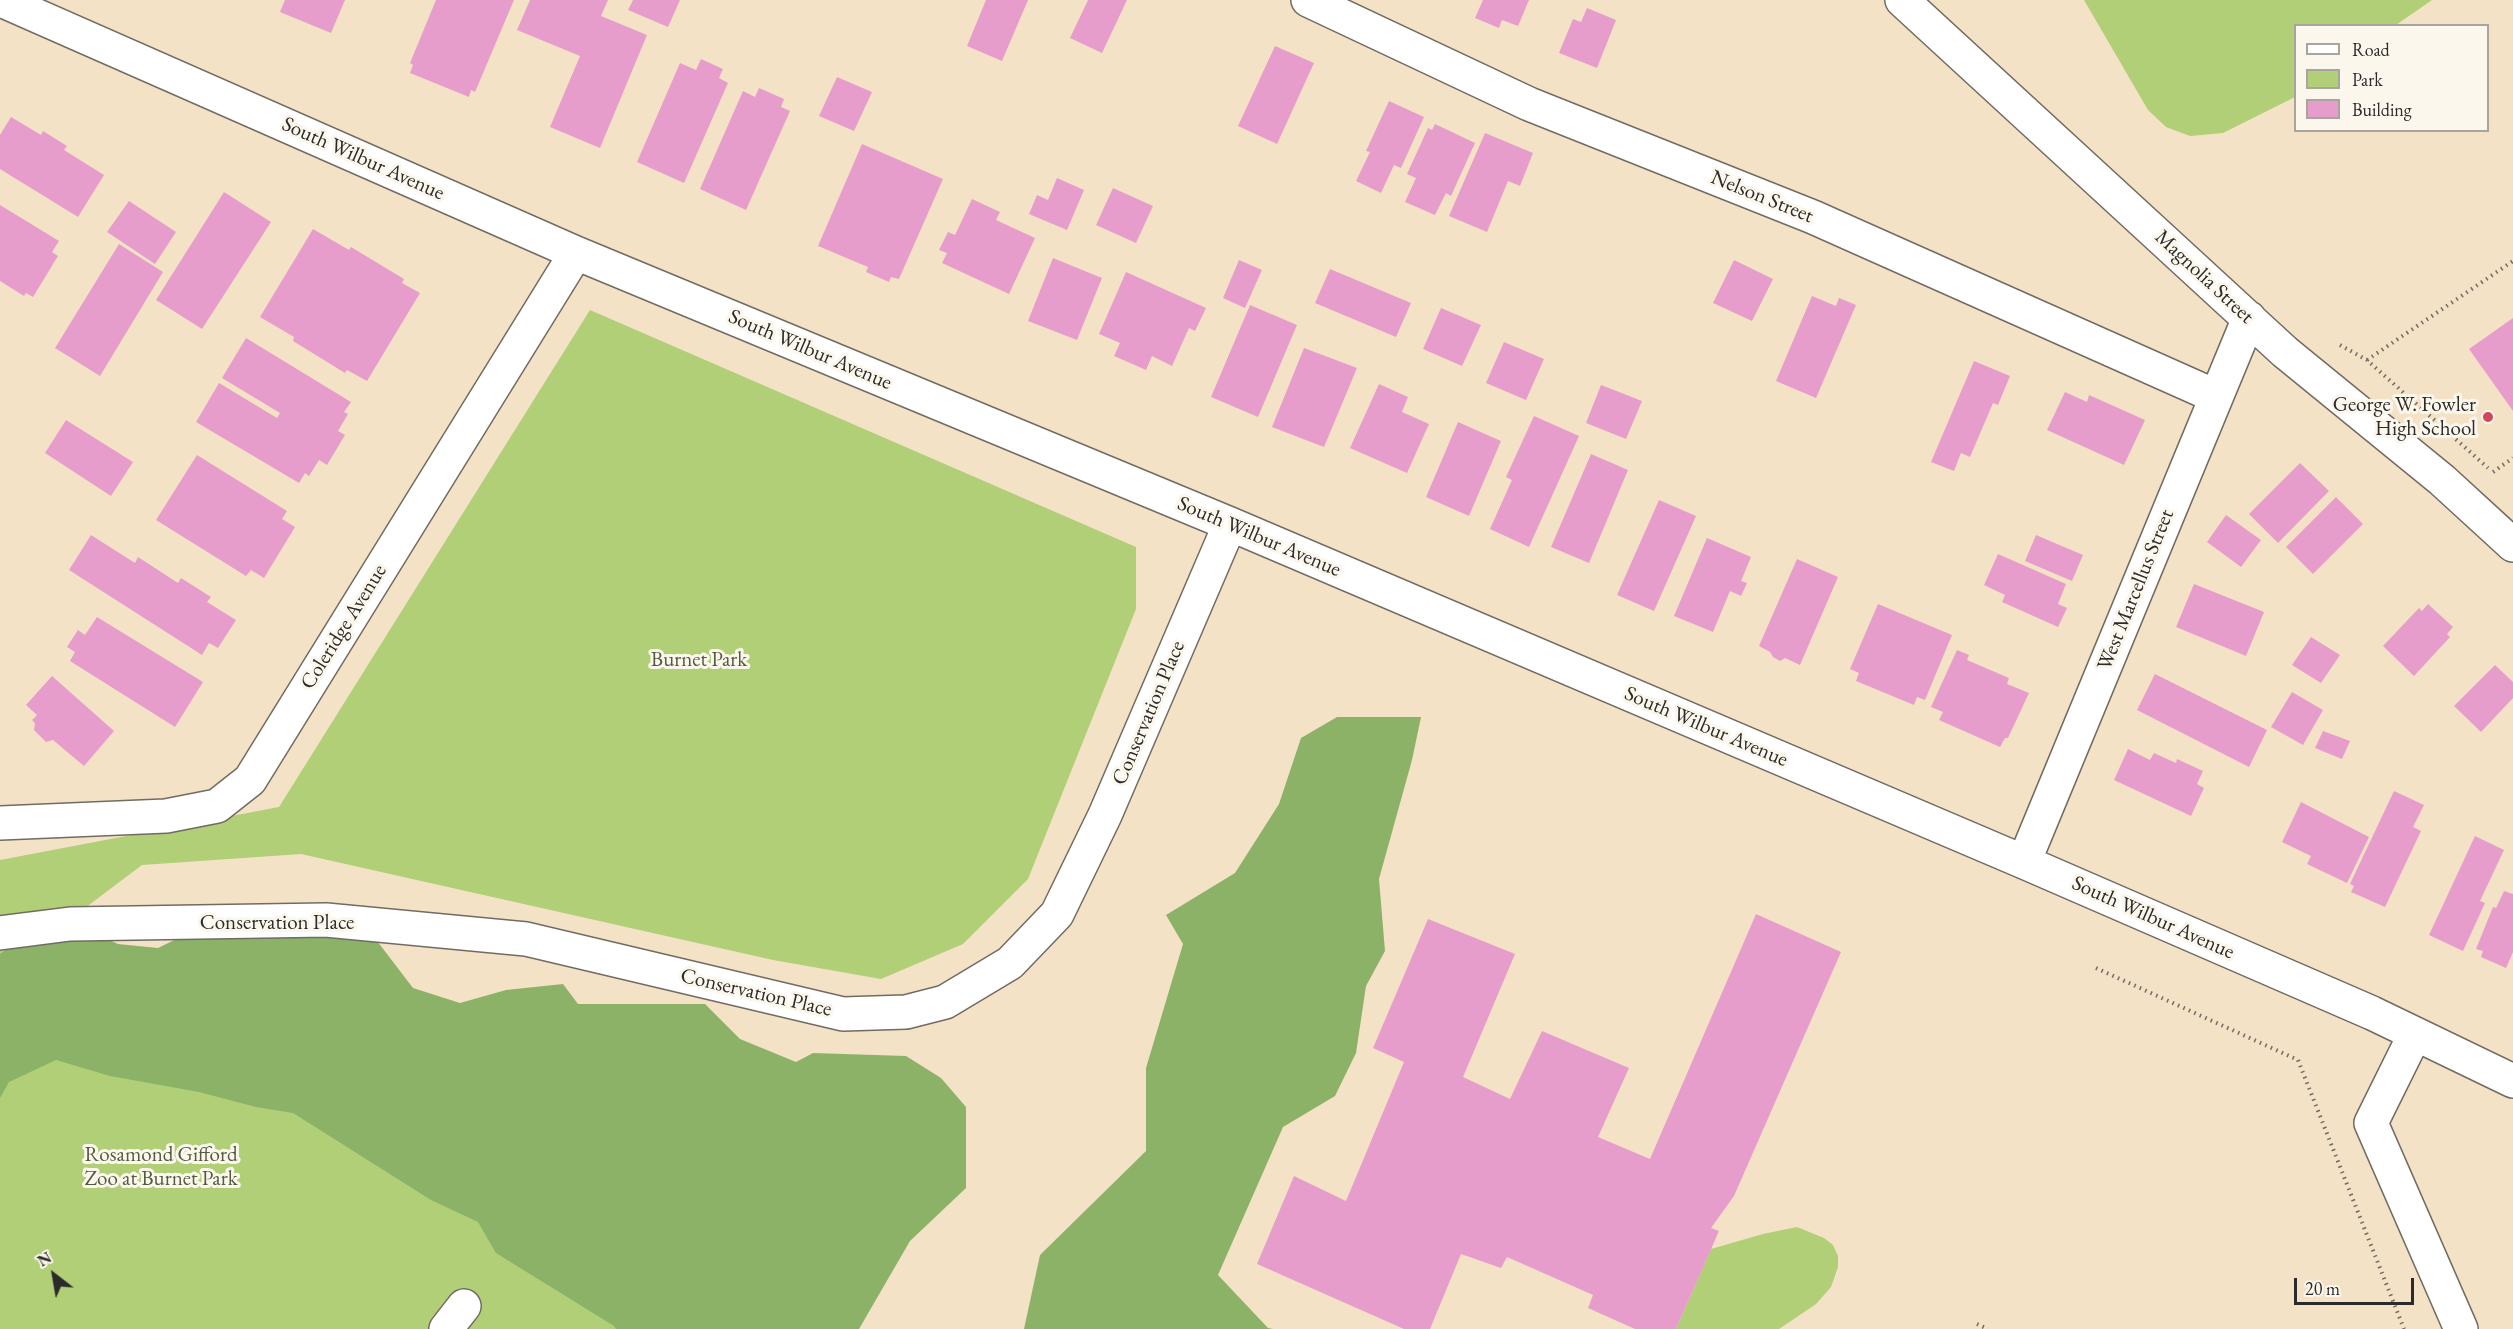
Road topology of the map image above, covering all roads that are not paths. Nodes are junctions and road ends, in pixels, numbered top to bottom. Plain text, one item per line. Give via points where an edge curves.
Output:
1 (1, 0) edge
2 (1308, 0) edge
3 (1902, 0) edge
4 (576, 253) junction
5 (2248, 318) junction
6 (2215, 396) junction
7 (1230, 524) junction
8 (2513, 545) edge
9 (0, 823) edge
10 (2025, 862) junction
11 (0, 933) edge
12 (2415, 1034) junction
13 (2513, 1081) edge
14 (2461, 1329) edge

1 - 4 street, South Wilbur Avenue
2 - 6 street, Nelson Street via 1529,104 1813,218
3 - 5 street, Magnolia Street
4 - 7 street, South Wilbur Avenue
4 - 9 street, Coleridge Avenue via 250,780 217,806 166,816
5 - 6 street, West Marcellus Street
5 - 8 street, Magnolia Street via 2442,480
6 - 10 street, West Marcellus Street
7 - 10 street, South Wilbur Avenue
7 - 11 street, Conservation Place via 1110,804 1057,914 1010,963 945,1002 906,1012 843,1014 526,939 327,920 70,924
10 - 12 street, South Wilbur Avenue
12 - 13 street, South Wilbur Avenue
12 - 14 street via 2371,1123

